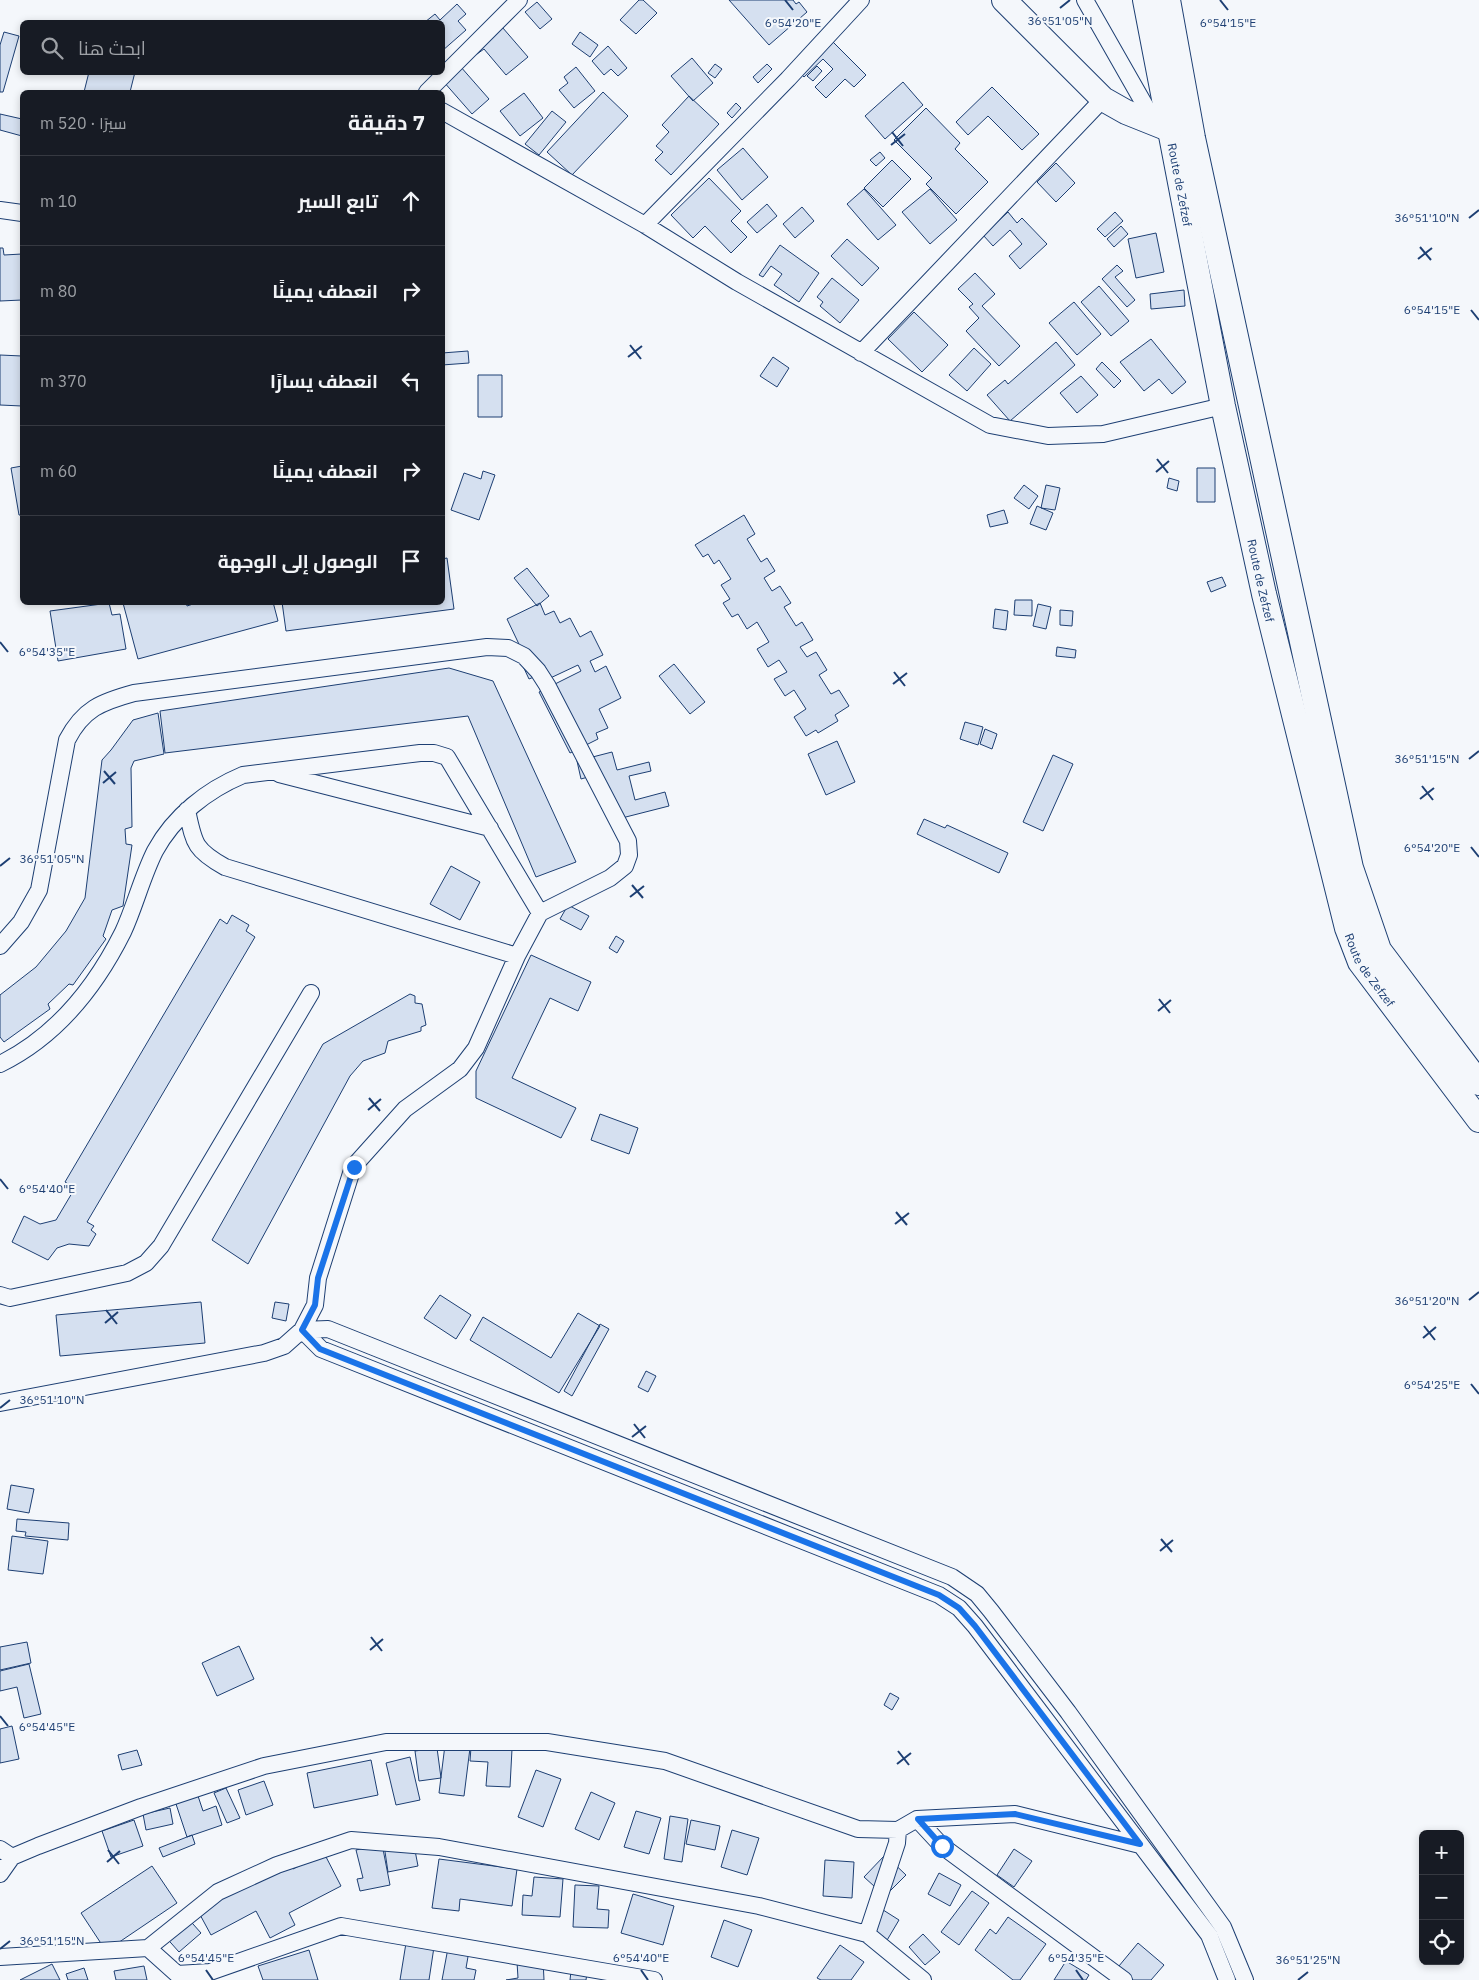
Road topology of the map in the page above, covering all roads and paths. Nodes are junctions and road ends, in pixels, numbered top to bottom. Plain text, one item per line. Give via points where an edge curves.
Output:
1 (519, 0) edge
2 (861, 0) edge
3 (1004, 0) edge
4 (1085, 0) edge
5 (1145, 0) edge
6 (1168, 0) edge
7 (445, 74) edge
8 (444, 75) edge
9 (429, 90) edge
10 (1103, 99) junction
11 (445, 113) edge
12 (1162, 126) junction
13 (1193, 138) junction
14 (0, 210) edge
15 (20, 213) edge
16 (645, 225) junction
17 (861, 353) junction
18 (1223, 406) junction
19 (269, 771) junction
20 (187, 810) junction
21 (490, 828) junction
22 (540, 912) junction
23 (0, 946) edge
24 (517, 956) junction
25 (311, 993) dead end
26 (0, 1064) edge
27 (1479, 1083) edge
28 (1479, 1120) edge
29 (0, 1295) edge
30 (302, 1330) junction
31 (0, 1403) edge
32 (918, 1819) junction
33 (898, 1830) junction
34 (1140, 1844) junction
35 (6, 1853) edge
36 (0, 1874) edge
37 (867, 1934) junction
38 (148, 1948) junction
39 (0, 1957) edge
40 (654, 1980) edge
41 (923, 1980) edge
42 (1124, 1980) edge
43 (1226, 1980) edge
44 (1245, 1980) edge

1 - 7 street
2 - 16 street via 788,80
3 - 10 main road
4 - 12 street
5 - 12 main road, Route de Zefzef
6 - 13 main road, Route de Zefzef
8 - 9 street
10 - 12 main road
10 - 17 street
11 - 16 street
12 - 13 main road
12 - 18 main road, Route de Zefzef
13 - 27 main road, Route de Zefzef via 1351,868 1379,950
14 - 15 street
16 - 17 street
17 - 18 street via 990,425 1048,436 1103,434
18 - 28 main road, Route de Zefzef via 1264,594 1347,928 1360,962
19 - 20 street via 243,775 222,783
19 - 21 street
19 - 21 street via 434,753 447,757
20 - 24 street via 194,842 206,856 225,867
20 - 26 street via 168,830 155,852 123,932 78,1005 47,1033
21 - 22 street
22 - 23 street via 610,878 625,866 629,854 628,841 538,671 524,656 508,648 487,647 134,693 92,708 76,724 67,740 39,890 21,922
22 - 24 street
24 - 30 street via 471,1055 460,1069 405,1109 354,1167 318,1278 315,1305
25 - 29 street via 161,1246 146,1262 127,1273 10,1298
30 - 31 street via 284,1346 264,1353
30 - 34 street via 320,1349 939,1595 959,1608 975,1626
30 - 44 street via 328,1329 952,1577 977,1594 1079,1727 1223,1927
32 - 33 street
32 - 34 street via 1015,1814
32 - 42 street via 942,1846
33 - 35 street via 858,1829 655,1760 547,1742 386,1742 264,1766 38,1846
33 - 37 street via 898,1843
34 - 43 street via 1209,1935
35 - 36 street
37 - 38 street via 759,1906 439,1847 351,1840 277,1865 218,1892
37 - 41 street
38 - 39 street
38 - 40 street via 177,1974 210,1972 341,1926

